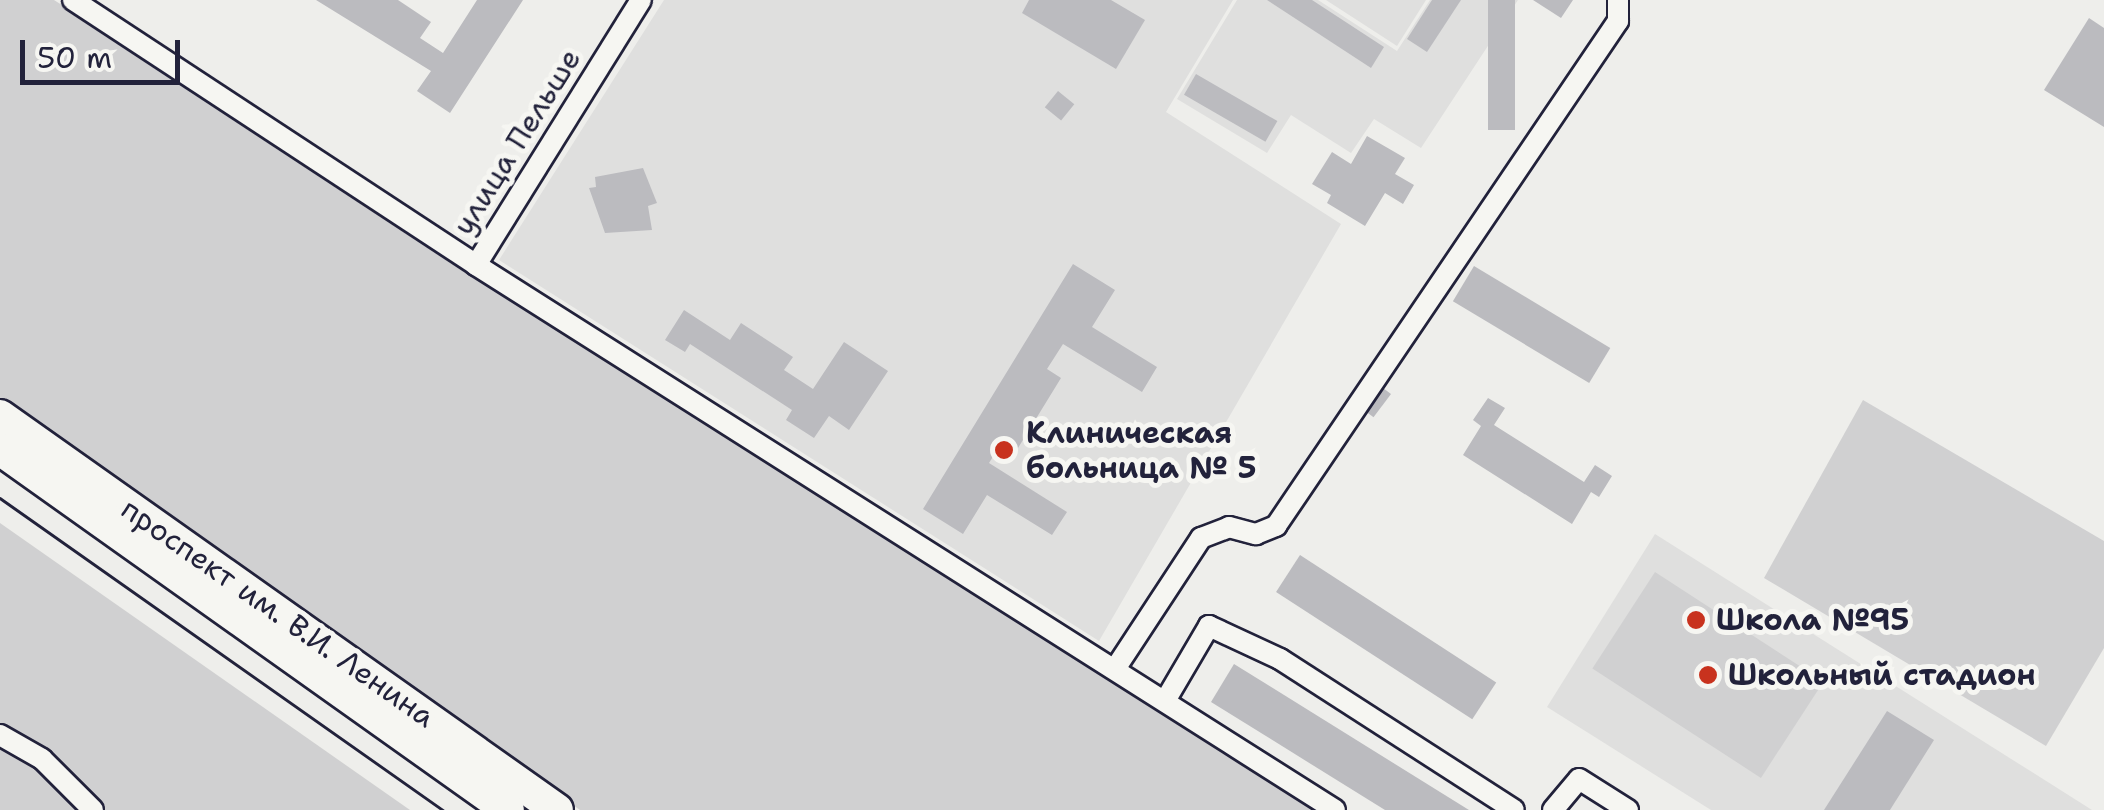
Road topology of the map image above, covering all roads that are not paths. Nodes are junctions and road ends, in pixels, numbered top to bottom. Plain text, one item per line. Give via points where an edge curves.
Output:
1 (73, 0) edge
2 (641, 0) edge
3 (1618, 0) edge
4 (476, 265) junction
5 (0, 416) edge
6 (0, 448) edge
7 (1115, 669) junction
8 (1164, 700) junction
9 (0, 736) edge
10 (92, 810) edge
11 (508, 810) edge
12 (556, 810) edge
13 (1335, 810) edge
14 (1514, 810) edge
15 (1553, 810) edge
16 (1628, 810) edge

1 - 4 street
2 - 4 street, улица Пельше
3 - 7 street via 1618,21 1276,526 1256,534 1228,527 1202,538
4 - 7 street
5 - 12 main road, проспект им. В.И. Ленина
6 - 11 main road, проспект им. В.И. Ленина
7 - 8 street
8 - 13 street
8 - 14 street via 1209,626 1280,660
9 - 10 street via 42,759
15 - 16 street via 1579,779

